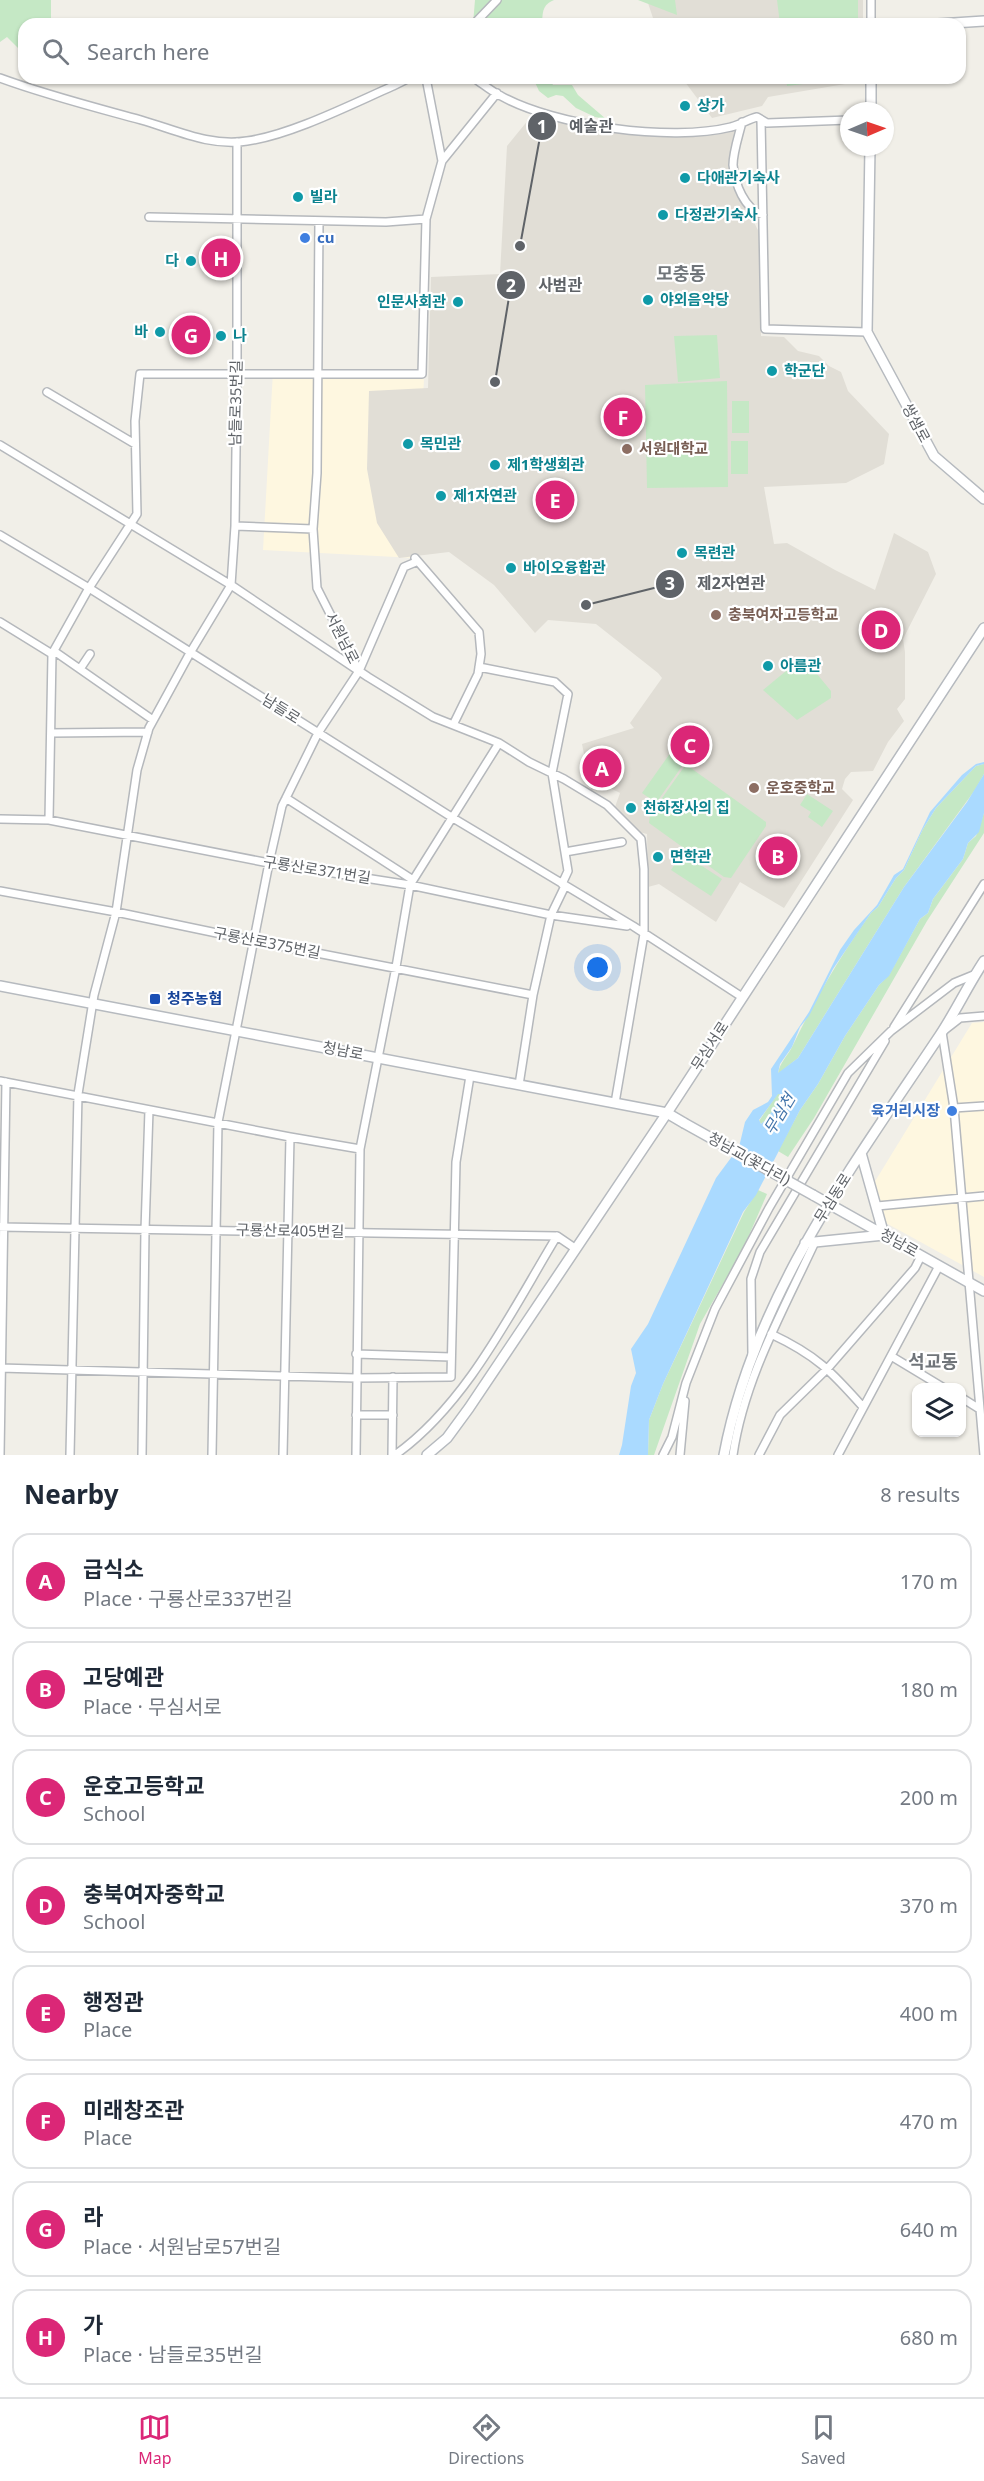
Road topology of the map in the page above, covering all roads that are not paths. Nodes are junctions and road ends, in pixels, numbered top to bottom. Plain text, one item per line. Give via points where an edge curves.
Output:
1 (497, 0) edge
2 (872, 0) edge
3 (480, 18) edge
4 (872, 18) edge
5 (984, 21) edge
6 (966, 22) edge
7 (0, 78) edge
8 (18, 84) edge
9 (20, 84) edge
10 (398, 84) edge
11 (427, 84) edge
12 (483, 84) edge
13 (871, 84) edge
14 (497, 93) junction
15 (871, 102) edge
16 (761, 120) junction
17 (840, 120) edge
18 (742, 123) junction
19 (237, 142) junction
20 (870, 156) edge
21 (442, 161) junction
22 (764, 215) junction
23 (149, 217) dead end
24 (426, 219) junction
25 (236, 220) junction
26 (319, 221) junction
27 (867, 332) junction
28 (317, 373) junction
29 (237, 375) junction
30 (47, 392) dead end
31 (135, 444) junction
32 (0, 445) edge
33 (984, 499) edge
34 (131, 525) junction
35 (235, 526) junction
36 (313, 529) junction
37 (0, 535) edge
38 (231, 585) junction
39 (89, 588) junction
40 (0, 622) edge
41 (984, 628) edge
42 (53, 652) junction
43 (190, 653) junction
44 (90, 654) dead end
45 (478, 667) junction
46 (80, 669) junction
47 (359, 671) junction
48 (153, 720) junction
49 (454, 723) junction
50 (148, 732) junction
51 (51, 733) junction
52 (318, 733) junction
53 (499, 743) junction
54 (552, 773) junction
55 (286, 798) junction
56 (453, 818) junction
57 (0, 819) edge
58 (49, 820) junction
59 (129, 835) junction
60 (622, 842) dead end
61 (565, 852) junction
62 (268, 863) junction
63 (412, 882) junction
64 (984, 884) edge
65 (564, 885) junction
66 (0, 891) edge
67 (116, 912) junction
68 (551, 915) junction
69 (633, 926) junction
70 (644, 934) junction
71 (255, 941) junction
72 (984, 961) edge
73 (396, 968) junction
74 (976, 974) junction
75 (0, 986) edge
76 (533, 995) junction
77 (742, 997) junction
78 (94, 1004) junction
79 (984, 1016) edge
80 (236, 1031) junction
81 (891, 1031) junction
82 (942, 1032) junction
83 (378, 1058) junction
84 (470, 1076) junction
85 (3, 1081) edge
86 (519, 1085) junction
87 (78, 1094) junction
88 (615, 1103) junction
89 (984, 1106) edge
90 (954, 1108) junction
91 (149, 1110) junction
92 (667, 1113) junction
93 (218, 1122) junction
94 (684, 1123) joint
95 (290, 1137) junction
96 (360, 1149) junction
97 (861, 1153) junction
98 (813, 1195) joint
99 (984, 1196) edge
100 (960, 1198) junction
101 (828, 1203) junction
102 (877, 1206) junction
103 (1, 1227) edge
104 (75, 1229) junction
105 (144, 1230) junction
106 (216, 1230) junction
107 (289, 1232) junction
108 (359, 1232) junction
109 (454, 1234) junction
110 (884, 1235) junction
111 (557, 1236) junction
112 (810, 1243) junction
113 (576, 1249) junction
114 (921, 1256) junction
115 (939, 1266) junction
116 (968, 1282) junction
117 (984, 1291) edge
118 (771, 1334) junction
119 (356, 1354) junction
120 (891, 1356) junction
121 (451, 1357) junction
122 (752, 1357) junction
123 (1, 1368) edge
124 (828, 1368) junction
125 (72, 1369) junction
126 (144, 1371) junction
127 (213, 1372) junction
128 (285, 1374) junction
129 (393, 1377) junction
130 (451, 1377) junction
131 (356, 1378) junction
132 (686, 1383) junction
133 (936, 1383) edge
134 (465, 1386) junction
135 (966, 1400) edge
136 (863, 1407) junction
137 (978, 1408) junction
138 (356, 1415) junction
139 (393, 1415) junction
140 (0, 1444) edge
141 (0, 1455) edge
142 (70, 1455) edge
143 (142, 1455) edge
144 (212, 1455) edge
145 (283, 1455) edge
146 (356, 1455) edge
147 (394, 1455) edge
148 (427, 1455) edge
149 (663, 1455) edge
150 (680, 1455) edge
151 (724, 1455) edge
152 (733, 1455) edge
153 (759, 1455) edge
154 (838, 1455) edge
155 (984, 1455) edge

1 - 3 street
2 - 4 street
5 - 6 street
7 - 8 street
9 - 19 street via 176,132 210,141
10 - 19 street via 287,130
11 - 21 street
12 - 14 street
13 - 15 street
14 - 18 street via 541,112 636,131 684,132
14 - 21 street
16 - 17 street
16 - 18 street via 757,117
16 - 22 street
18 - 22 street via 733,163 747,206
19 - 25 street, 남들로35번길
20 - 27 street, 쌍샘로
21 - 24 street
22 - 27 street via 765,329
23 - 25 street
24 - 26 street
24 - 28 street via 422,374
25 - 26 street
25 - 29 street, 남들로35번길
26 - 28 street, 서원남로
27 - 33 street, 쌍샘로 via 934,456
28 - 29 street
28 - 36 street, 서원남로
29 - 31 street via 140,374
29 - 35 street, 남들로35번길
30 - 31 street
31 - 34 street via 138,514
32 - 34 street
34 - 38 street
34 - 39 street
35 - 36 street
35 - 38 street, 남들로35번길
36 - 47 street, 서원남로 via 317,588
37 - 39 street, 남들로
38 - 43 street, 남들로35번길
38 - 47 street
39 - 42 street
39 - 43 street, 남들로
40 - 42 street
41 - 77 street, 무심서로
42 - 46 street
42 - 51 street
43 - 48 street, 남들로35번길
43 - 52 street, 남들로
44 - 46 street
45 - 47 street via 479,632 415,558 416,562 404,567
45 - 49 street
45 - 54 street via 555,682 568,693
46 - 48 street
47 - 49 street via 433,717
47 - 52 street, 서원남로
48 - 50 street, 남들로35번길
49 - 53 street
50 - 51 street
50 - 59 street, 남들로35번길 via 137,770
51 - 58 street
52 - 55 street, 서원남로
52 - 56 street, 남들로
53 - 54 street
53 - 56 street
54 - 61 street
54 - 70 street via 607,805 641,839
55 - 62 street, 서원남로
55 - 63 street
56 - 63 street
56 - 65 street, 남들로
57 - 58 street, 구룡산로371번길
58 - 59 street, 구룡산로371번길
59 - 62 street, 구룡산로371번길
59 - 67 street, 남들로35번길
60 - 61 street
61 - 65 street via 568,871
62 - 63 street, 구룡산로371번길
62 - 71 street, 서원남로
63 - 68 street, 구룡산로371번길
63 - 73 street
64 - 81 street
65 - 68 street
65 - 69 street, 남들로
66 - 67 street, 구룡산로375번길
67 - 71 street, 구룡산로375번길
67 - 78 street, 남들로35번길
68 - 69 street, 구룡산로371번길
68 - 76 street
69 - 70 street, 남들로
70 - 77 street, 남들로
70 - 88 street
71 - 73 street, 구룡산로375번길
71 - 80 street, 서원남로
72 - 74 street, 무심동로
73 - 76 street, 구룡산로375번길
73 - 83 street
74 - 81 street via 954,983
74 - 82 street, 무심동로
75 - 78 street, 청남로
76 - 86 street
77 - 92 street, 무심서로
78 - 80 street, 청남로
78 - 87 street, 남들로35번길
79 - 82 street via 960,1018
80 - 83 street, 청남로
80 - 93 street, 서원남로
81 - 122 street via 760,1252 751,1279
81 - 132 street via 848,1073 774,1198 715,1309
82 - 90 street
82 - 97 street, 무심동로
83 - 84 street, 청남로
83 - 96 street
84 - 86 street, 청남로
84 - 109 street via 456,1162
85 - 87 street
85 - 103 street
86 - 88 street, 청남로
87 - 91 street
87 - 104 street, 남들로35번길
88 - 92 street, 청남로
89 - 90 street
90 - 100 street
91 - 93 street
91 - 105 street
92 - 94 street, 청남로
92 - 113 street, 무심서로
93 - 95 street
93 - 106 street, 서원남로
94 - 98 street, 청남교(꽃다리), bridge
95 - 96 street
95 - 107 street
96 - 108 street
97 - 101 street, 무심동로
97 - 102 street
98 - 101 street, 청남로
99 - 100 street
100 - 102 street
100 - 116 street
101 - 110 street, 청남로
101 - 112 street, 무심동로
102 - 110 street
103 - 104 street, 구룡산로405번길
103 - 123 street
104 - 105 street, 구룡산로405번길
104 - 125 street, 남들로35번길
105 - 106 street, 구룡산로405번길
105 - 126 street
106 - 107 street, 구룡산로405번길
106 - 127 street, 서원남로
107 - 108 street, 구룡산로405번길
107 - 128 street
108 - 109 street, 구룡산로405번길
108 - 119 street
109 - 111 street, 구룡산로405번길
109 - 121 street
110 - 112 street
110 - 114 street, 청남로
111 - 113 street
111 - 134 street
112 - 118 street, 무심동로
112 - 122 street, 무심동로 via 785,1278
113 - 148 street, 무심서로 via 447,1438
114 - 115 street, 청남로
114 - 124 street via 915,1268
115 - 116 street, 청남로
115 - 120 street
116 - 117 street, 청남로
116 - 137 street
118 - 124 street via 801,1348
118 - 152 street, 무심동로 via 743,1407
119 - 121 street
119 - 131 street
120 - 133 street
120 - 136 street
121 - 130 street
122 - 151 street, 무심동로
123 - 125 street
123 - 140 street
124 - 136 street
124 - 153 street via 780,1415
125 - 126 street
125 - 142 street, 남들로35번길
126 - 127 street
126 - 143 street
127 - 128 street
127 - 144 street, 서원남로
128 - 131 street
128 - 145 street
129 - 130 street
129 - 131 street
129 - 139 street
130 - 134 street
131 - 138 street
132 - 149 street via 672,1437
132 - 150 street
134 - 147 street via 414,1442
135 - 137 street
136 - 154 street
137 - 155 street
138 - 139 street
138 - 146 street
139 - 147 street
140 - 141 street

